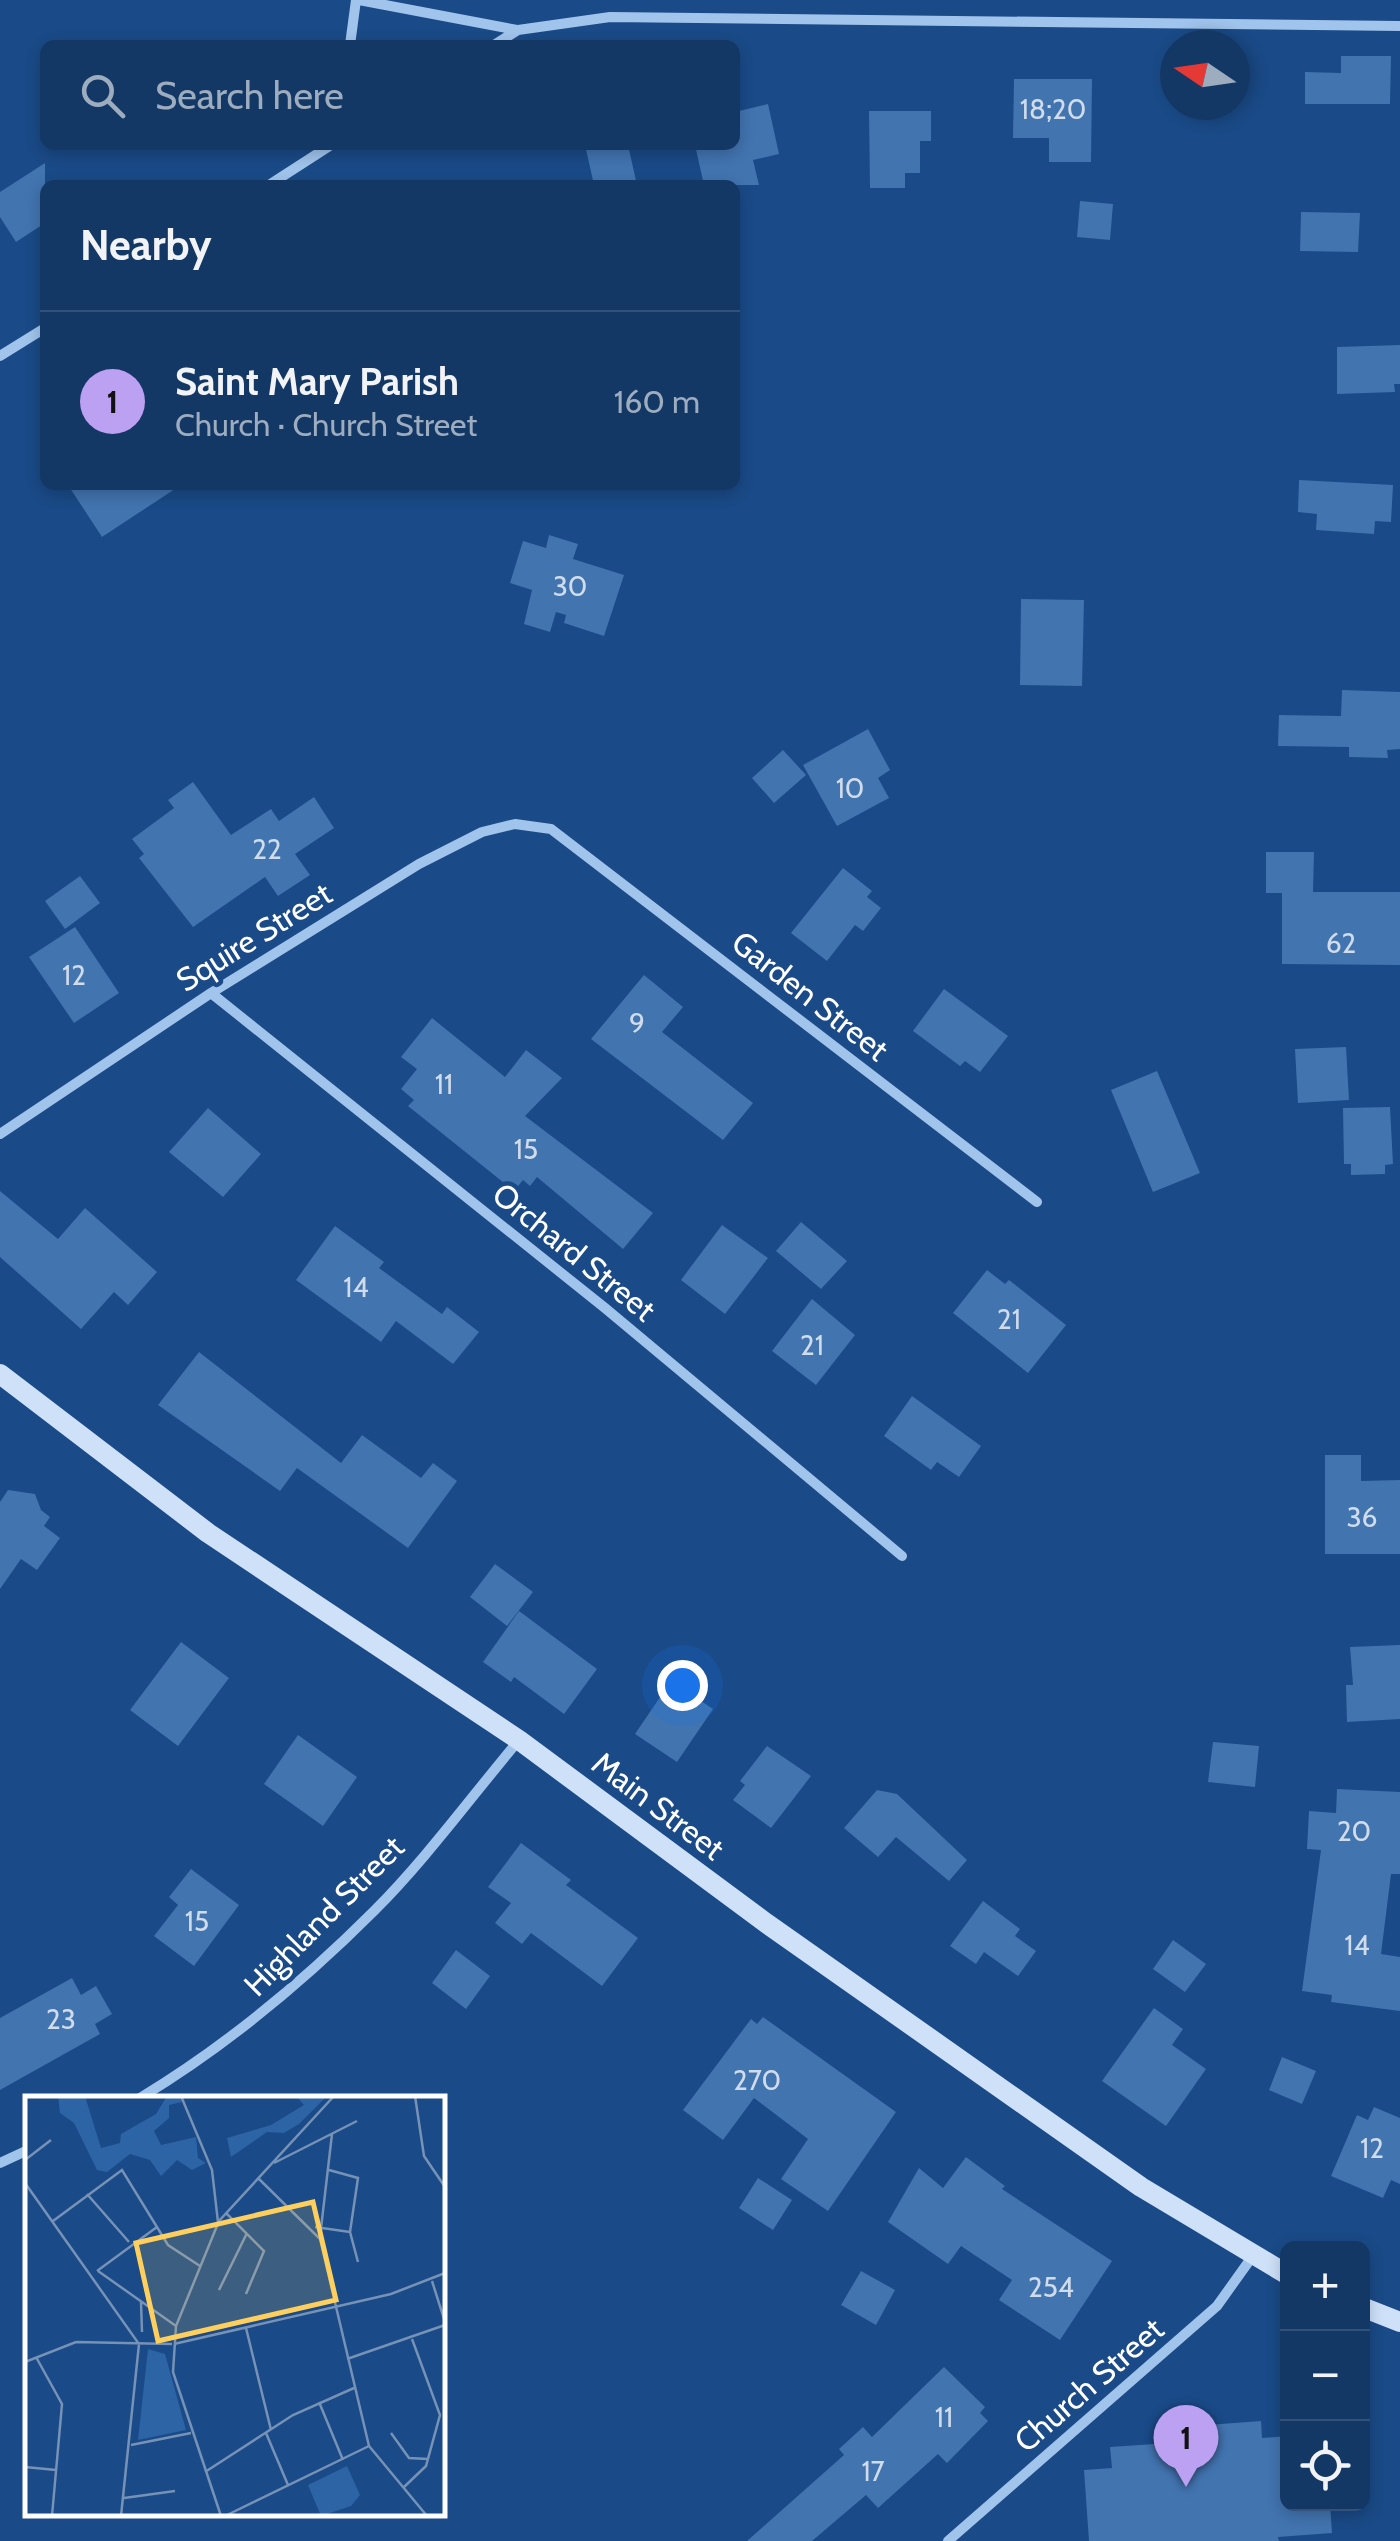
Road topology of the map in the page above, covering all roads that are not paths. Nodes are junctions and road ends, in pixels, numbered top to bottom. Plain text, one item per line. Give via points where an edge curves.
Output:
1 (358, 0) edge
2 (1400, 26) edge
3 (518, 30) junction
4 (351, 40) edge
5 (502, 40) edge
6 (324, 150) edge
7 (277, 180) edge
8 (40, 331) edge
9 (0, 356) edge
10 (552, 830) joint
11 (210, 993) junction
12 (0, 1134) edge
13 (1037, 1202) dead end
14 (0, 1374) edge
15 (902, 1556) dead end
16 (519, 1740) junction
17 (143, 2096) edge
18 (25, 2151) edge
19 (0, 2163) edge
20 (1252, 2257) junction
21 (1280, 2271) edge
22 (1370, 2310) edge
23 (1400, 2322) edge
24 (948, 2541) edge

1 - 3 street
1 - 4 street
2 - 3 street via 610,17
3 - 5 street
6 - 7 street
8 - 9 street
10 - 11 street, Squire Street via 515,824 482,832 418,864
10 - 13 street, Garden Street
11 - 12 street, Squire Street
11 - 15 street, Orchard Street
14 - 16 main road, Main Street via 208,1532
16 - 17 street, Highland Street via 376,1909 277,2002
16 - 20 main road, Main Street via 945,2050
18 - 19 street
20 - 21 main road, Main Street
20 - 24 street, Church Street via 1217,2306
22 - 23 main road

